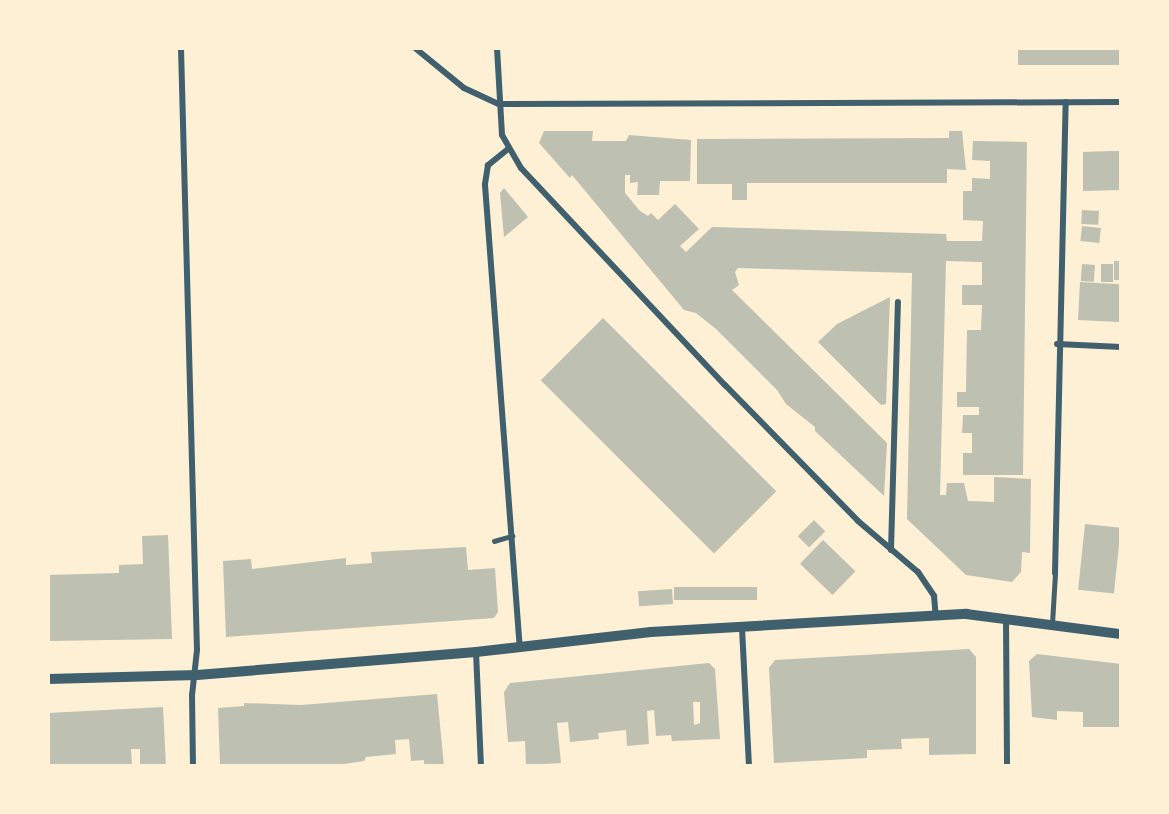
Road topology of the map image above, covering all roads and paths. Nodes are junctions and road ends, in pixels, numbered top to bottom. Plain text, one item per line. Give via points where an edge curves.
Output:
1 (181, 48) edge
2 (414, 48) edge
3 (497, 48) edge
4 (1066, 102) junction
5 (1121, 102) edge
6 (499, 104) junction
7 (508, 149) junction
8 (898, 302) dead end
9 (1057, 344) junction
10 (1121, 347) edge
11 (512, 536) junction
12 (494, 541) dead end
13 (891, 550) junction
14 (1055, 573) joint
15 (936, 617) junction
16 (1006, 619) junction
17 (1052, 624) junction
18 (742, 628) junction
19 (1121, 634) edge
20 (520, 646) junction
21 (476, 652) junction
22 (197, 675) junction
23 (48, 679) edge
24 (193, 766) edge
25 (481, 766) edge
26 (749, 766) edge
27 (1007, 766) edge

1 - 22 street
2 - 6 street via 457,83
3 - 6 street
4 - 5 street
4 - 6 street
4 - 9 street
6 - 7 street
7 - 11 street via 488,165 485,185
7 - 13 street via 725,385
8 - 13 street
9 - 10 street
9 - 14 street
11 - 12 lane
11 - 20 street
13 - 15 street via 927,582 934,596
14 - 17 lane
15 - 16 street
15 - 18 street
16 - 17 street
16 - 27 street
17 - 19 street
18 - 20 street via 651,632
18 - 26 street
20 - 21 street
21 - 22 street
21 - 25 street
22 - 23 street
22 - 24 street via 192,694

